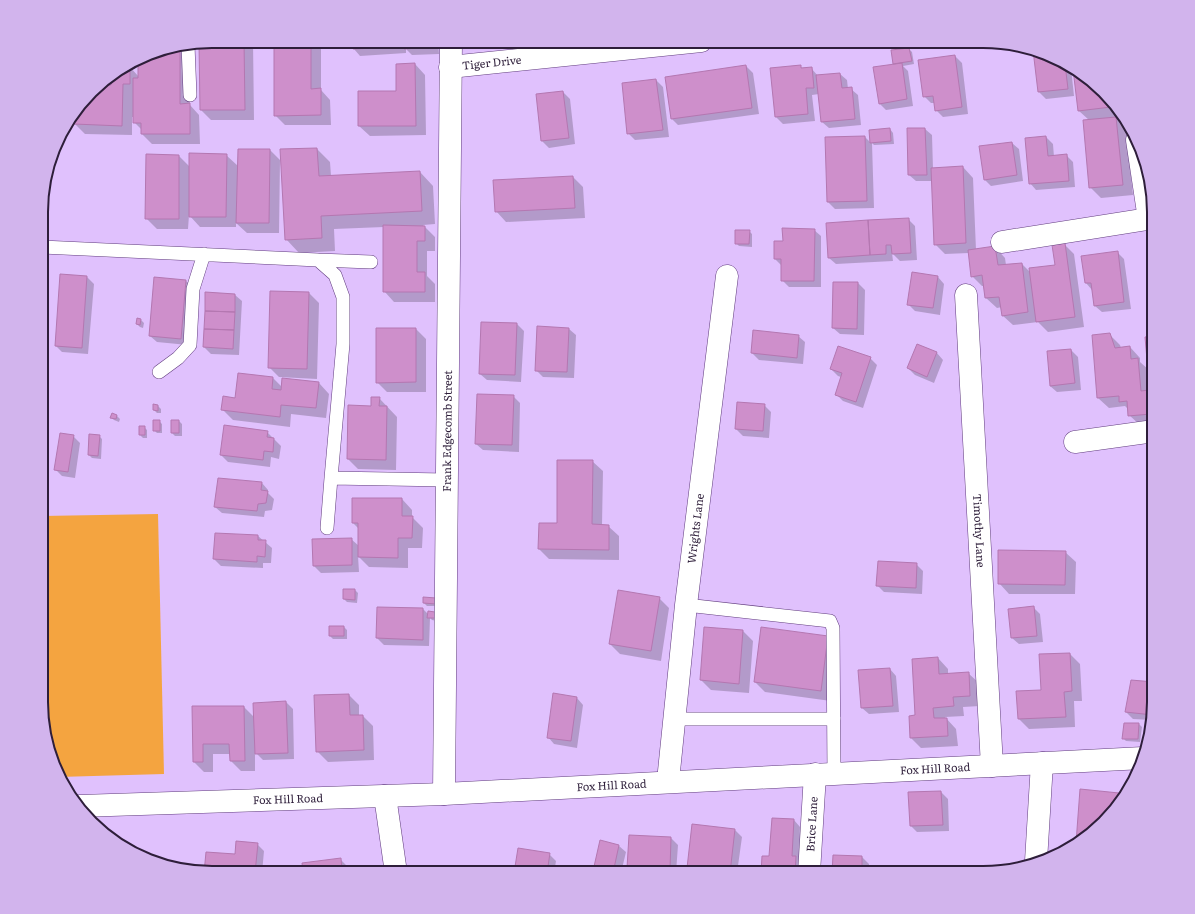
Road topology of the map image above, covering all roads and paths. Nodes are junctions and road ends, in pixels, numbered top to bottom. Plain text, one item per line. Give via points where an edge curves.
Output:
1 (451, 48) edge
2 (634, 48) edge
3 (188, 49) edge
4 (450, 67) junction
5 (190, 95) dead end
6 (1147, 219) edge
7 (1002, 242) dead end
8 (48, 247) edge
9 (204, 254) junction
10 (318, 260) junction
11 (371, 262) dead end
12 (727, 276) dead end
13 (966, 294) dead end
14 (159, 372) dead end
15 (1147, 432) edge
16 (1075, 442) dead end
17 (331, 478) junction
18 (446, 480) junction
19 (327, 528) dead end
20 (686, 605) junction
21 (834, 719) junction
22 (675, 720) junction
23 (1137, 758) edge
24 (1042, 763) junction
25 (992, 766) junction
26 (824, 774) junction
27 (668, 781) junction
28 (444, 794) junction
29 (385, 796) junction
30 (85, 806) edge
31 (1036, 857) edge
32 (395, 866) edge
33 (810, 866) edge

1 - 4 street, Frank Edgecomb Street
2 - 4 street, Tiger Drive
3 - 5 lane
4 - 18 street, Frank Edgecomb Street
6 - 7 street
8 - 9 lane
9 - 10 lane
9 - 14 lane via 193,290 190,345
10 - 11 lane
10 - 17 lane via 335,275 343,297 342,351
12 - 20 street, Wrights Lane
13 - 25 street, Timothy Lane
15 - 16 street
17 - 18 lane
17 - 19 lane
18 - 28 street, Frank Edgecomb Street
20 - 21 lane via 830,621 833,628
20 - 22 street, Wrights Lane
21 - 22 lane
21 - 26 lane
22 - 27 street, Wrights Lane
23 - 24 street, Fox Hill Road
24 - 25 street, Fox Hill Road
24 - 31 street
25 - 26 street, Fox Hill Road
26 - 27 street, Fox Hill Road
26 - 33 street, Brice Lane
27 - 28 street, Fox Hill Road
28 - 29 street, Fox Hill Road
29 - 30 street, Fox Hill Road
29 - 32 street

